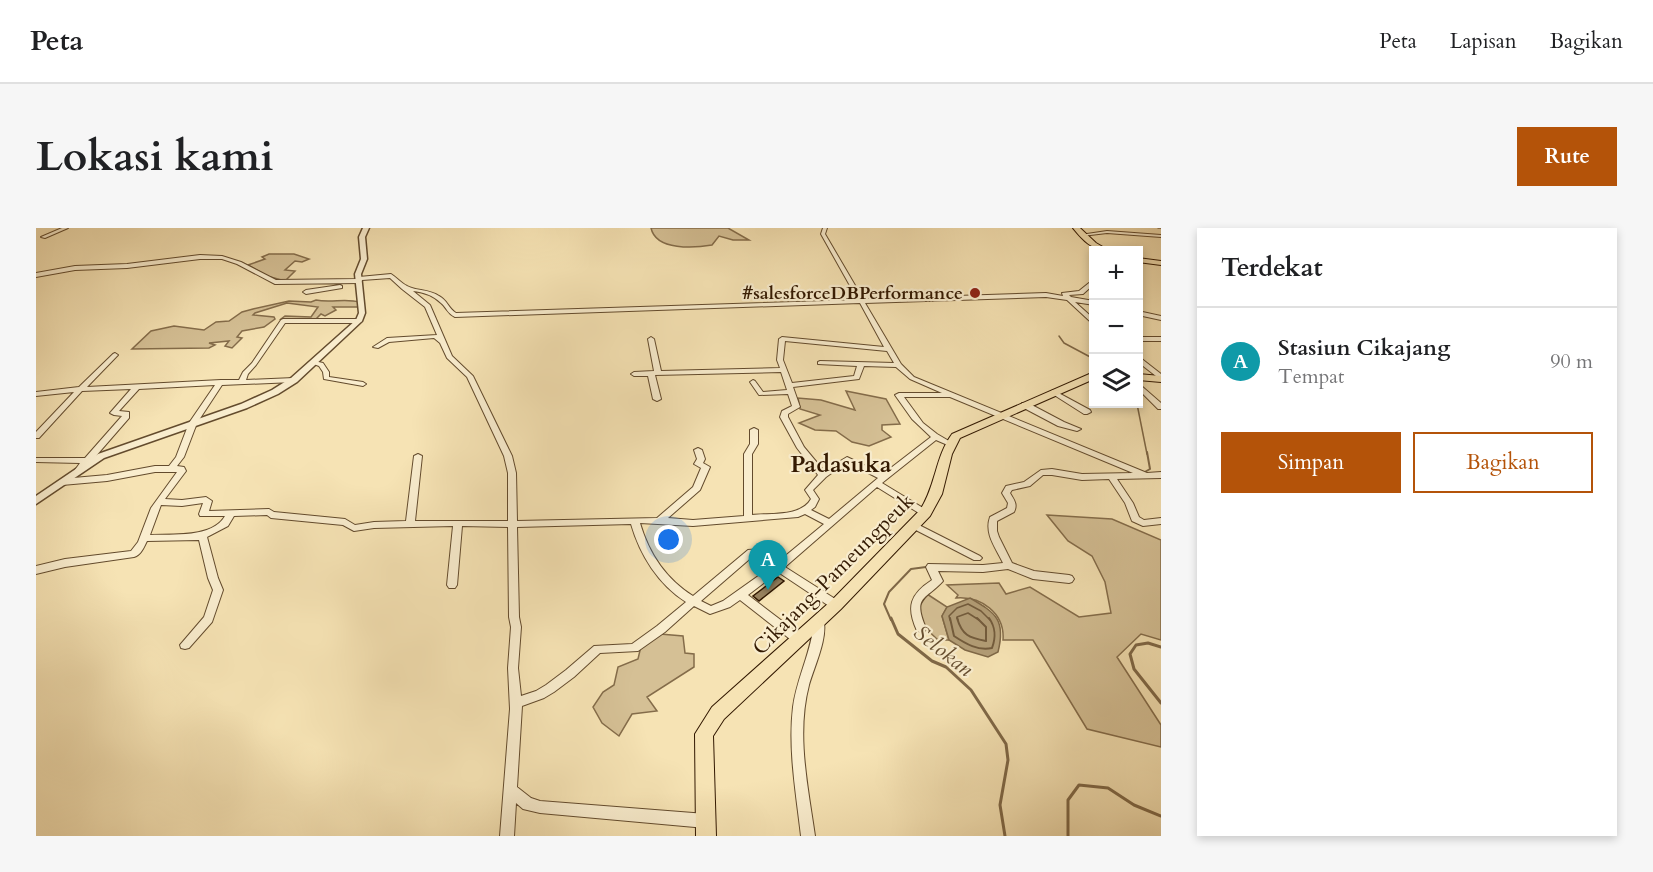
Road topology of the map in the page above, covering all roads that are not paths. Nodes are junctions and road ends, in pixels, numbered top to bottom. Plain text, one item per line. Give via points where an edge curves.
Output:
1 (66, 228) edge
2 (366, 228) edge
3 (825, 228) edge
4 (1076, 228) edge
5 (1082, 235) junction
6 (1161, 236) edge
7 (43, 237) dead end
8 (1095, 246) edge
9 (193, 251) dead end
10 (188, 258) junction
11 (1143, 261) edge
12 (1161, 263) edge
13 (36, 275) edge
14 (360, 282) junction
15 (1089, 286) edge
16 (404, 288) junction
17 (306, 291) dead end
18 (1064, 297) junction
19 (860, 301) junction
20 (1089, 302) edge
21 (1143, 314) edge
22 (1089, 318) edge
23 (1161, 318) edge
24 (359, 321) junction
25 (1160, 337) edge
26 (651, 339) dead end
27 (1143, 339) edge
28 (443, 342) junction
29 (376, 347) dead end
30 (889, 349) junction
31 (115, 356) dead end
32 (1143, 362) edge
33 (314, 363) junction
34 (820, 363) dead end
35 (861, 364) junction
36 (898, 365) junction
37 (783, 370) junction
38 (655, 373) junction
39 (634, 374) dead end
40 (1089, 377) edge
41 (1143, 377) edge
42 (1161, 378) edge
43 (294, 380) junction
44 (242, 381) junction
45 (221, 382) junction
46 (753, 382) dead end
47 (363, 384) dead end
48 (137, 387) junction
49 (790, 389) junction
50 (81, 390) junction
51 (1143, 390) edge
52 (1053, 392) junction
53 (38, 395) edge
54 (950, 395) junction
55 (657, 399) dead end
56 (1025, 405) junction
57 (1161, 407) edge
58 (1087, 412) dead end
59 (999, 416) junction
60 (194, 423) junction
61 (1077, 429) dead end
62 (754, 430) dead end
63 (36, 436) edge
64 (934, 438) junction
65 (950, 444) junction
66 (698, 450) dead end
67 (418, 456) dead end
68 (36, 460) edge
69 (87, 460) junction
70 (172, 468) junction
71 (79, 470) junction
72 (1141, 474) junction
73 (823, 475) junction
74 (1161, 475) edge
75 (1111, 476) junction
76 (879, 480) junction
77 (62, 482) junction
78 (36, 501) edge
79 (159, 502) junction
80 (805, 510) junction
81 (231, 513) junction
82 (925, 513) junction
83 (748, 519) junction
84 (635, 521) junction
85 (659, 521) junction
86 (1161, 521) edge
87 (458, 523) junction
88 (830, 523) junction
89 (410, 524) junction
90 (513, 524) junction
91 (913, 525) junction
92 (201, 536) junction
93 (144, 538) junction
94 (977, 558) dead end
95 (1008, 565) junction
96 (777, 566) junction
97 (36, 570) edge
98 (1070, 579) dead end
99 (452, 585) dead end
100 (741, 595) junction
101 (693, 600) junction
102 (836, 605) junction
103 (819, 621) junction
104 (921, 628) dead end
105 (799, 640) junction
106 (185, 645) dead end
107 (516, 702) junction
108 (510, 790) junction
109 (706, 828) edge
110 (507, 836) edge
111 (808, 836) edge

1 - 7 street
2 - 14 street
3 - 19 street via 823,234
4 - 5 main road
5 - 6 street via 1107,232
5 - 8 main road
9 - 10 street
10 - 13 street
10 - 14 street via 225,259 275,282
11 - 12 main road
14 - 16 street via 389,276
14 - 17 street
14 - 24 street
15 - 18 street
16 - 19 street via 439,296 455,315
16 - 28 street via 428,306
18 - 19 street
18 - 20 street
18 - 22 street
19 - 30 street
21 - 23 street
24 - 33 street
24 - 44 street via 283,321
25 - 27 street
26 - 38 street
28 - 29 street via 435,336 387,340
28 - 90 street via 449,357 470,376 508,456
30 - 36 street
30 - 37 street via 782,339
31 - 50 street
32 - 42 street
33 - 43 street
33 - 47 street via 321,364 326,378
34 - 35 street
35 - 36 street
35 - 49 street via 857,378
36 - 54 street via 912,378
37 - 38 street
37 - 49 street
38 - 39 street
38 - 55 street
40 - 52 main road
41 - 42 main road
43 - 44 street
43 - 60 street via 254,402
44 - 45 street
45 - 48 street
45 - 60 street
46 - 49 street via 761,394
48 - 50 street
48 - 69 street via 114,412 126,416
49 - 73 street via 796,408 784,417 801,448
50 - 53 street
50 - 63 street
51 - 57 street
52 - 56 main road
52 - 58 street
54 - 59 street via 977,402
54 - 64 street via 899,395
56 - 59 main road
56 - 61 street
59 - 65 main road via 958,435
59 - 72 street
60 - 70 street
60 - 71 street via 109,453
62 - 83 street via 754,444 748,454
64 - 65 street
64 - 76 street
65 - 82 main road, Cikajang-Pameungpeuk via 936,496
66 - 85 street via 698,464 706,467 698,487
67 - 89 street
68 - 69 street
69 - 71 street
70 - 77 street
70 - 79 street via 183,470
71 - 77 street
72 - 74 street
72 - 75 street
73 - 76 street via 847,459
73 - 80 street via 809,490 815,499
75 - 86 street via 1135,519 1143,523
75 - 95 street via 1041,473 1034,482 1009,488 1006,493 1011,510 993,519 991,525
76 - 82 street
76 - 88 street
77 - 78 street
79 - 81 street via 206,500 204,514
79 - 93 street
80 - 83 street
80 - 88 street
81 - 89 street via 269,512 345,522 354,528
81 - 92 street via 225,524
82 - 91 main road, Cikajang-Pameungpeuk
83 - 85 street
84 - 85 street
84 - 90 street
84 - 101 street via 640,540 664,577
87 - 89 street
87 - 90 street
87 - 99 street
88 - 96 street
90 - 107 street
91 - 94 street
91 - 102 main road, Cikajang-Pameungpeuk
92 - 93 street
92 - 106 street via 218,590 209,616
93 - 97 street via 134,554
95 - 98 street via 1033,575
95 - 104 street via 1001,569 931,567 938,581 925,588 914,606
96 - 100 street
96 - 101 street via 753,551
96 - 102 street
100 - 101 street via 713,611
100 - 105 street
101 - 107 street via 661,630 634,648 598,649 579,668 537,696
102 - 103 main road, Cikajang-Pameungpeuk
103 - 105 main road, Cikajang-Pameungpeuk
103 - 111 street via 819,640 802,687 798,728
105 - 109 main road, Cikajang-Pameungpeuk via 708,726 704,741
107 - 108 street
108 - 109 street via 528,804 540,807
108 - 110 street

